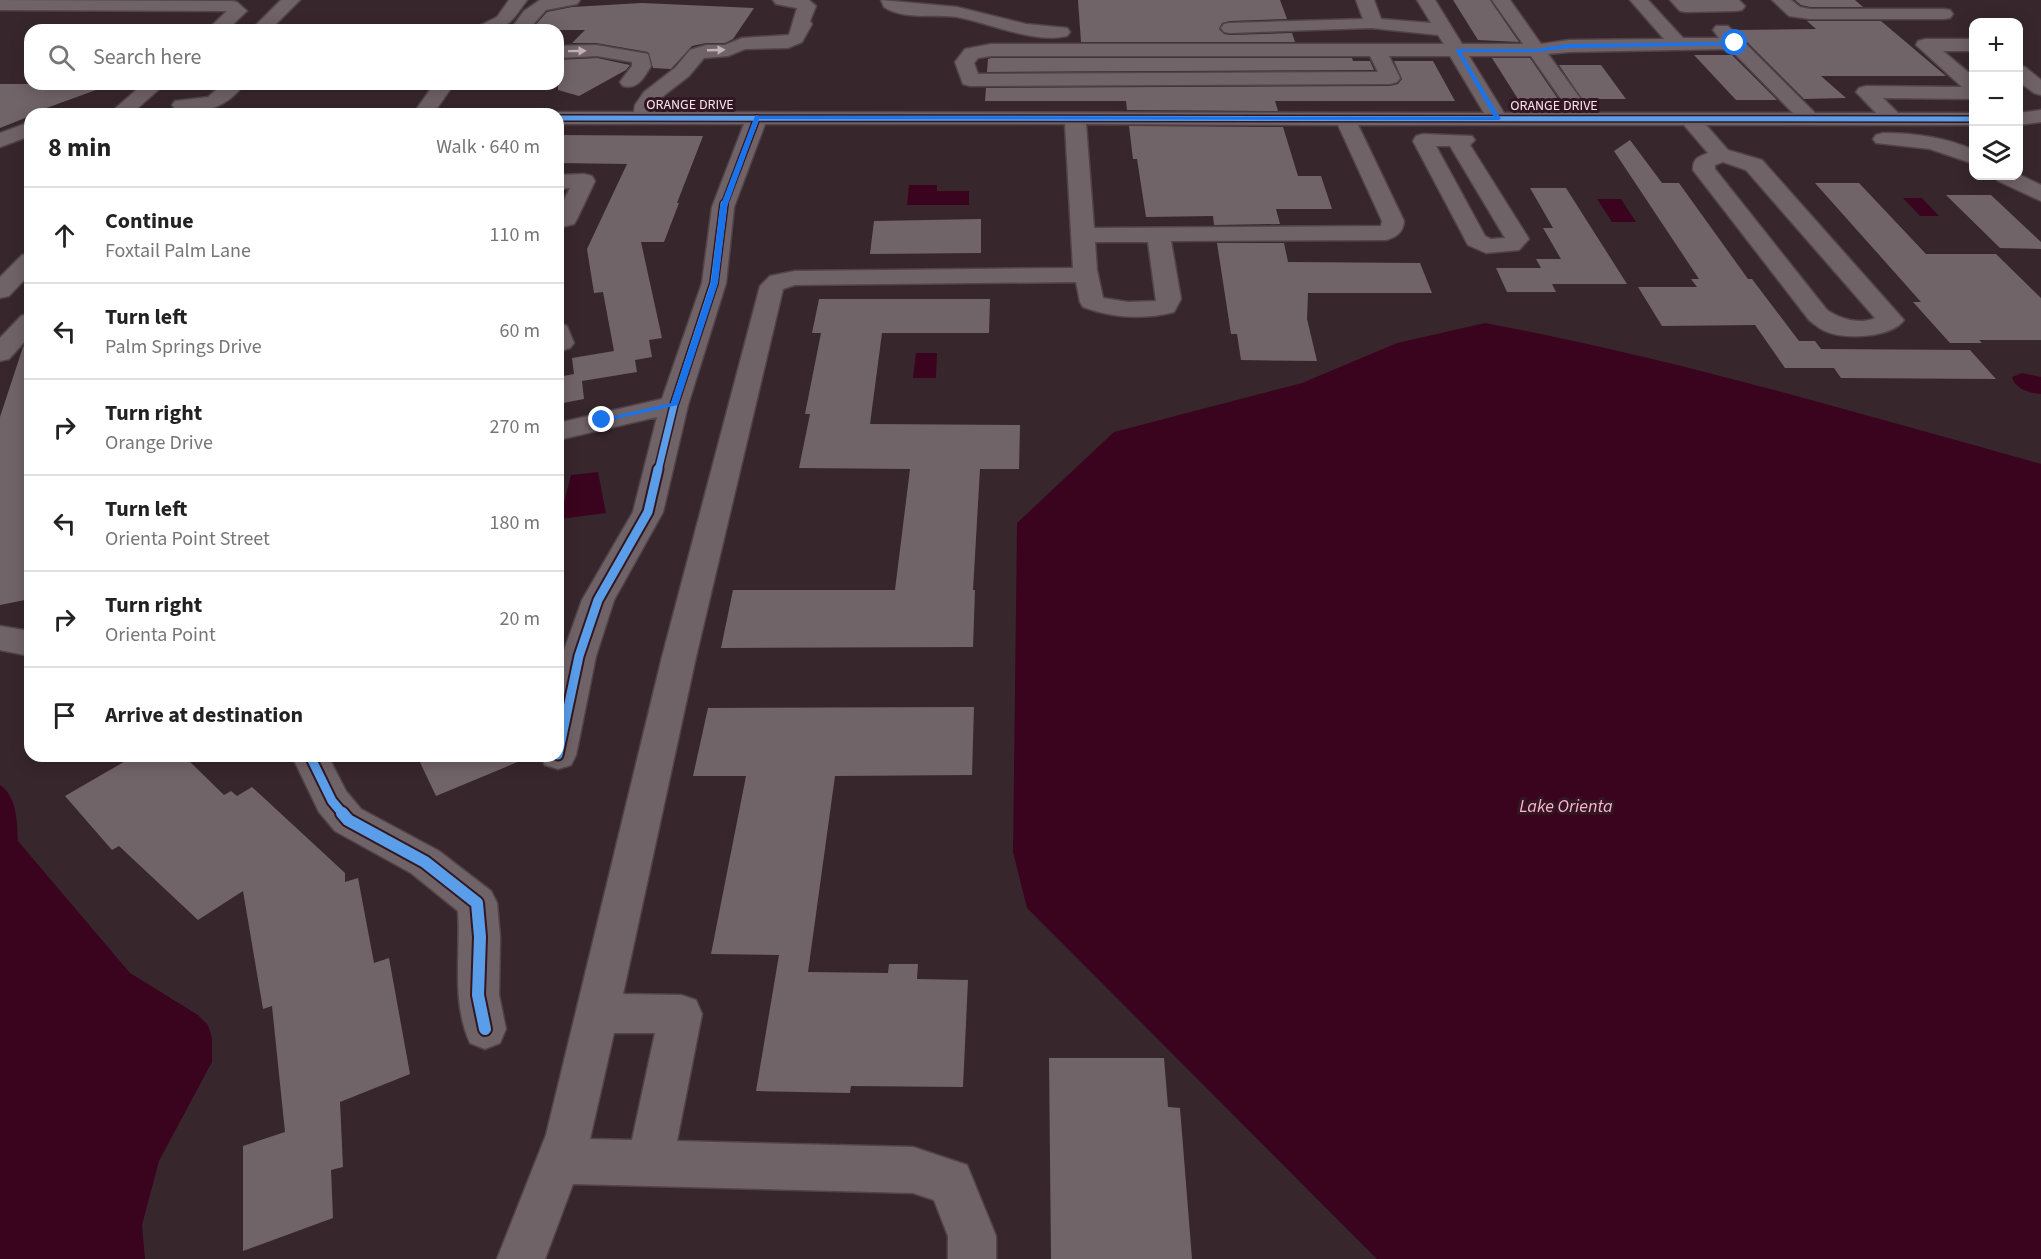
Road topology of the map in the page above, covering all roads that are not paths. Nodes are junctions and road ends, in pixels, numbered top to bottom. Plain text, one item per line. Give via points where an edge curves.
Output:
1 (291, 0) edge
2 (518, 0) edge
3 (571, 0) edge
4 (782, 0) edge
5 (890, 0) edge
6 (1365, 0) edge
7 (1426, 0) edge
8 (1501, 0) edge
9 (1639, 0) edge
10 (1679, 0) edge
11 (1730, 0) edge
12 (1781, 0) edge
13 (1923, 0) edge
14 (1, 2) edge
15 (28, 5) junction
16 (1944, 14) junction
17 (1371, 23) junction
18 (223, 24) edge
19 (266, 24) edge
20 (497, 24) edge
21 (523, 24) edge
22 (0, 25) edge
23 (1216, 29) dead end
24 (1444, 30) junction
25 (1076, 32) dead end
26 (1969, 33) edge
27 (1678, 44) junction
28 (1969, 45) edge
29 (1536, 50) junction
30 (1377, 51) junction
31 (1457, 51) junction
32 (564, 52) edge
33 (2020, 72) edge
34 (630, 82) junction
35 (670, 82) junction
36 (1969, 83) edge
37 (2041, 89) edge
38 (148, 90) edge
39 (198, 90) edge
40 (227, 90) edge
41 (440, 90) edge
42 (1969, 93) edge
43 (1570, 98) dead end
44 (126, 108) edge
45 (179, 108) edge
46 (187, 108) edge
47 (427, 108) edge
48 (2041, 116) edge
49 (757, 117) junction
50 (564, 118) edge
51 (616, 118) junction
52 (644, 118) junction
53 (1345, 118) junction
54 (2023, 118) edge
55 (1498, 119) junction
56 (1690, 119) junction
57 (1810, 119) junction
58 (1893, 119) junction
59 (1969, 119) edge
60 (1075, 128) junction
61 (24, 131) edge
62 (1041, 138) dead end
63 (1457, 140) junction
64 (1481, 140) dead end
65 (1744, 140) dead end
66 (1861, 140) dead end
67 (0, 141) edge
68 (1684, 141) dead end
69 (1715, 148) junction
70 (1969, 156) edge
71 (2013, 180) edge
72 (564, 182) edge
73 (2037, 193) edge
74 (564, 220) edge
75 (1083, 234) junction
76 (1158, 234) junction
77 (24, 266) edge
78 (1086, 275) junction
79 (0, 291) edge
80 (24, 330) edge
81 (12, 348) edge
82 (674, 405) junction
83 (564, 430) edge
84 (0, 638) edge
85 (24, 641) edge
86 (564, 727) edge
87 (313, 762) edge
88 (597, 1013) junction
89 (484, 1029) dead end
90 (559, 1161) junction
91 (650, 1163) junction
92 (520, 1259) edge
93 (972, 1259) edge

1 - 19 street
2 - 20 street
3 - 21 street via 535,7
35 -> 4 street via 697,54 795,38 807,6
5 - 25 street via 896,7 957,12 1026,29
6 - 17 street
7 - 24 street
8 - 29 street
9 - 27 street
10 - 11 street via 1686,7 1736,6
12 - 16 street via 1795,12 1810,14
13 - 16 street
14 - 15 street
15 - 18 street via 231,6 238,11
15 - 22 street
16 - 26 street
17 - 23 street
17 - 24 street
24 - 31 street
27 - 29 street
27 - 57 street via 1729,37
28 - 36 street via 1925,45
29 - 31 street
29 - 43 street
30 - 30 street via 991,50 972,53 964,62 970,80 1390,78
30 - 31 street
31 - 55 street
32 -> 34 street via 599,51 641,58 642,66
33 - 37 street
34 - 35 street
34 - 51 street via 634,92
35 - 52 street via 651,96
38 - 44 street
39 - 45 street
40 - 46 street via 213,103
41 - 47 street
42 - 58 street via 1866,92
48 - 54 street
49 - 52 street, ORANGE DRIVE
49 - 60 street, ORANGE DRIVE
49 - 82 street via 723,207 714,283
50 - 51 street, ORANGE DRIVE
51 - 52 street, ORANGE DRIVE
53 - 55 street, ORANGE DRIVE
53 - 60 street, ORANGE DRIVE
53 - 76 street via 1394,221 1386,233
55 - 56 street, ORANGE DRIVE
56 - 57 street, ORANGE DRIVE
56 - 69 street
57 - 58 street, ORANGE DRIVE
58 - 59 street, ORANGE DRIVE
60 - 62 street
60 - 75 street
61 - 67 street
63 - 63 street via 1517,239 1511,245 1486,246 1476,240 1423,141
63 - 64 street
65 - 69 street
66 - 70 street via 1922,141 1942,144
68 - 69 street
69 - 69 street via 1704,162 1704,170 1818,315 1834,326 1874,328 1891,320 1754,165
71 - 73 street
72 - 74 street via 584,181
75 - 76 street
75 - 78 street
76 - 78 street via 1169,299 1165,307 1134,312 1092,302
77 - 79 street
78 - 88 street via 795,278 772,286 679,657
80 - 81 street
82 - 83 street
82 - 86 street via 648,513 598,600 579,656
84 - 85 street
87 - 89 street via 332,801 348,820 425,862 477,903 478,995
88 - 90 street via 569,1135
88 - 91 street via 681,1014
90 - 91 street
90 - 92 street
91 - 93 street via 913,1170 950,1182 972,1236

